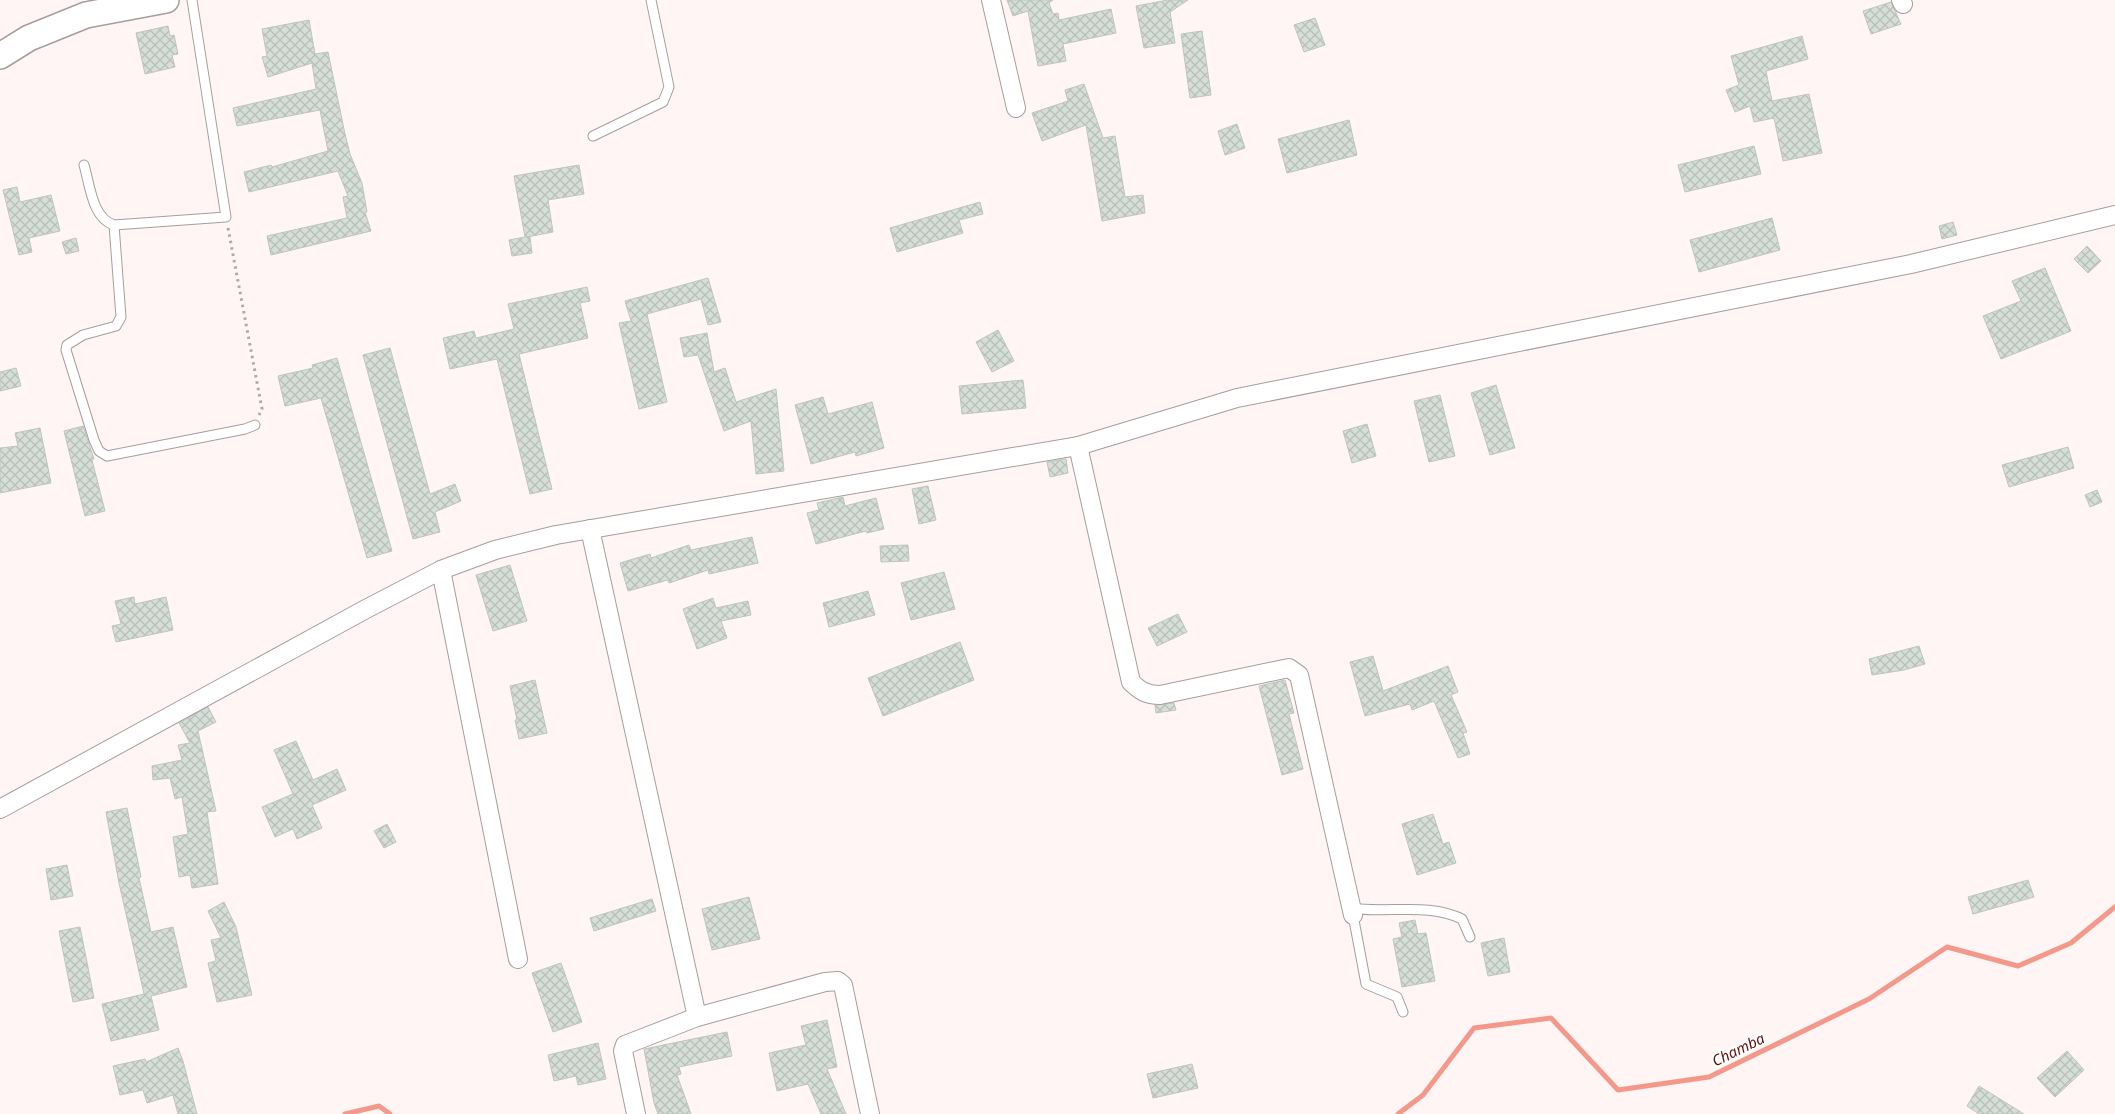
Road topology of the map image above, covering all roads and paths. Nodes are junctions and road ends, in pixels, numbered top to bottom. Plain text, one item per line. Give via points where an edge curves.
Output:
1 (166, 0) edge
2 (192, 0) edge
3 (651, 0) edge
4 (991, 0) edge
5 (0, 56) edge
6 (1016, 108) dead end
7 (593, 136) dead end
8 (84, 165) dead end
9 (2115, 215) edge
10 (226, 217) junction
11 (114, 225) junction
12 (255, 425) joint
13 (1078, 446) junction
14 (590, 529) junction
15 (441, 570) junction
16 (0, 809) edge
17 (1352, 912) junction
18 (1470, 937) dead end
19 (518, 959) dead end
20 (1403, 1012) dead end
21 (697, 1017) junction
22 (636, 1114) edge
23 (870, 1114) edge

1 - 5 main road via 86,15 29,38
2 - 10 lane
3 - 7 lane via 668,87 663,102
4 - 6 street
8 - 11 lane via 99,215
9 - 13 street via 1911,264 1237,398
10 - 11 lane
10 - 12 path via 262,409
11 - 12 lane via 121,317 116,326 83,335 67,345 66,350 100,450 107,456
13 - 14 street
13 - 17 street via 1131,682 1148,695 1160,695 1289,668 1299,675
14 - 15 street via 495,550
14 - 21 street
15 - 16 street
15 - 19 street
17 - 18 lane via 1398,909 1448,912 1462,919
17 - 20 lane via 1366,984 1397,997
21 - 22 street via 625,1045 623,1051
21 - 23 street via 838,981 843,985

